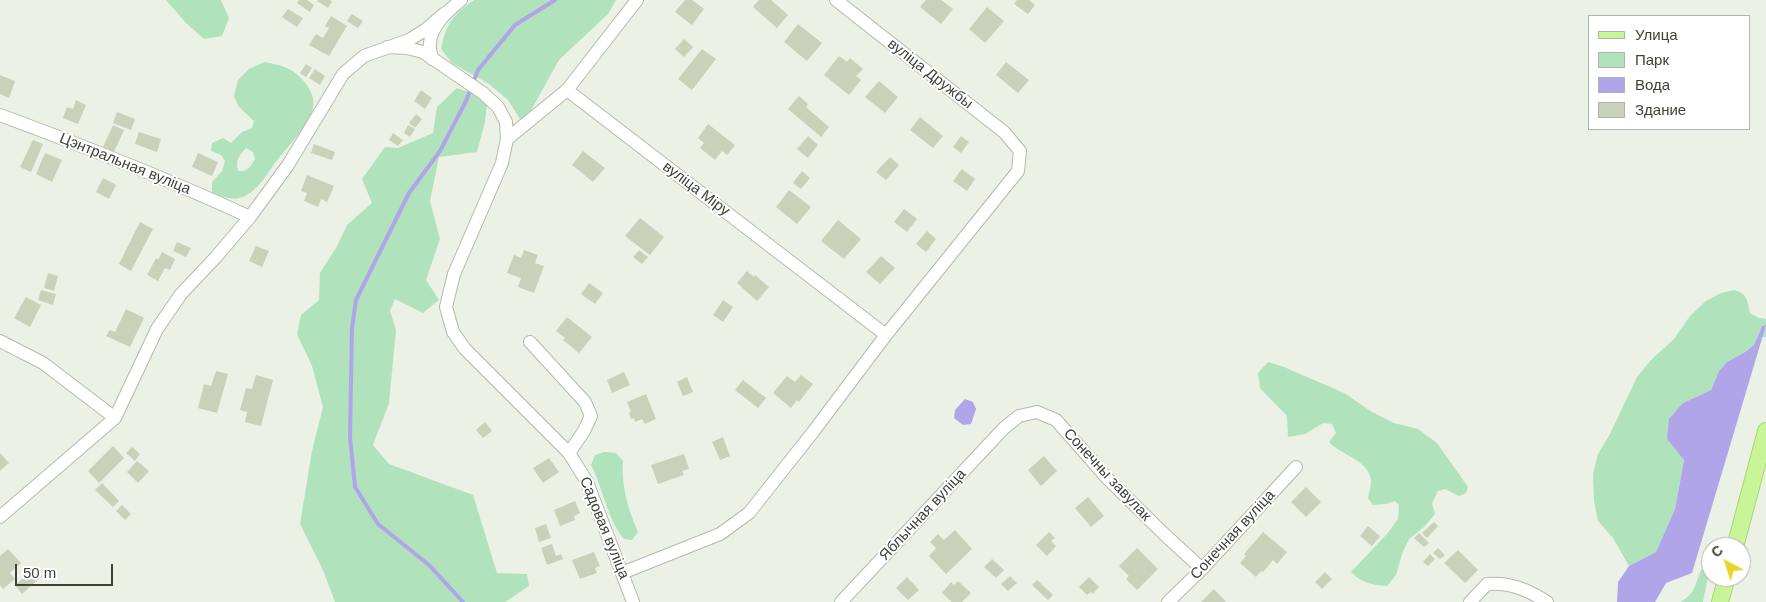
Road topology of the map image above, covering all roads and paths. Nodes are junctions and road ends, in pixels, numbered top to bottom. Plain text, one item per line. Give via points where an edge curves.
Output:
1 (460, 0) edge
2 (637, 0) edge
3 (836, 0) edge
4 (445, 13) junction
5 (387, 47) junction
6 (432, 59) junction
7 (567, 90) junction
8 (0, 114) edge
9 (508, 139) junction
10 (250, 216) junction
11 (886, 335) junction
12 (0, 341) edge
13 (530, 342) dead end
14 (115, 418) junction
15 (1004, 428) joint
16 (1766, 431) edge
17 (569, 453) junction
18 (1296, 466) dead end
19 (0, 517) edge
20 (1738, 537) edge
21 (1202, 569) junction
22 (622, 574) junction
23 (1724, 587) edge
24 (633, 602) edge
25 (841, 602) edge
26 (1168, 602) edge
27 (1470, 602) edge
28 (1547, 602) edge
29 (1720, 602) edge

1 - 4 street
2 - 7 street
3 - 11 street, вуліца Дружбы via 1004,132 1020,151 1018,171
4 - 5 street via 409,40
4 - 6 street via 430,43
5 - 6 street via 423,52
5 - 10 street via 364,56 343,74 288,165
6 - 9 street via 498,107 506,122
7 - 9 street
7 - 11 street, вуліца Міру
8 - 10 street, Цэнтральная вуліца
9 - 17 street, Садовая вуліца via 502,163 454,274 446,308 452,332 465,349
10 - 14 street via 181,294 157,329
11 - 22 street via 749,513 720,534
12 - 14 street via 43,363
13 - 17 street via 585,402 591,416
14 - 19 street
15 - 21 street, Сонечны завулак via 1019,416 1037,412 1056,420 1108,479
15 - 25 street, Яблычная вуліца
16 - 20 main road
17 - 22 street, Садовая вуліца via 587,482
18 - 21 street, Сонечная вуліца
21 - 26 street, Сонечная вуліца
22 - 24 street, Садовая вуліца
23 - 29 main road
27 - 28 street via 1487,584 1501,583 1527,590

